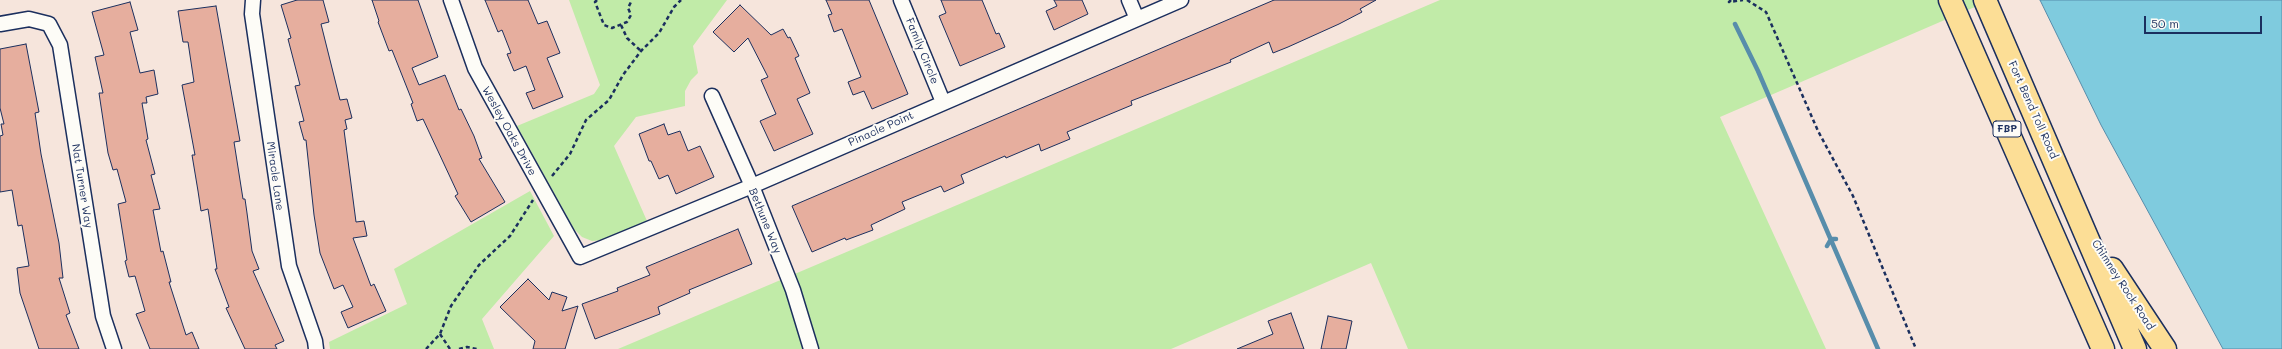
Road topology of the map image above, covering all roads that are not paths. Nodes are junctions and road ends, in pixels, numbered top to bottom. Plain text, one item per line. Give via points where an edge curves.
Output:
1 (253, 0) edge
2 (451, 0) edge
3 (901, 0) edge
4 (1129, 0) edge
5 (1181, 0) edge
6 (1950, 0) edge
7 (1985, 0) edge
8 (1137, 19) junction
9 (0, 24) edge
10 (712, 96) dead end
11 (943, 102) junction
12 (752, 186) junction
13 (2081, 221) junction
14 (580, 257) joint
15 (2064, 258) junction
16 (114, 349) edge
17 (316, 349) edge
18 (811, 349) edge
19 (2092, 349) edge
20 (2103, 349) edge
21 (2135, 349) edge
22 (2164, 349) edge

1 - 17 street, Miracle Lane via 252,14 288,258
2 - 14 street, Wesley Oaks Drive via 475,68
3 - 11 street, Family Circle
4 - 8 street
5 - 8 street, Pinacle Point
6 - 15 highway, FBP
7 - 13 highway, Fort Bend Toll Road / FBP
8 - 11 street, Pinacle Point
9 - 16 street, Nat Turner Way via 29,20 49,24 60,45 103,316
10 - 12 street, Bethune Way
11 - 12 street, Pinacle Point
12 - 14 street, Pinacle Point
12 - 18 street, Bethune Way via 793,290
13 - 21 highway
13 - 22 highway, Chimney Rock Road
15 - 19 highway
15 - 20 highway

